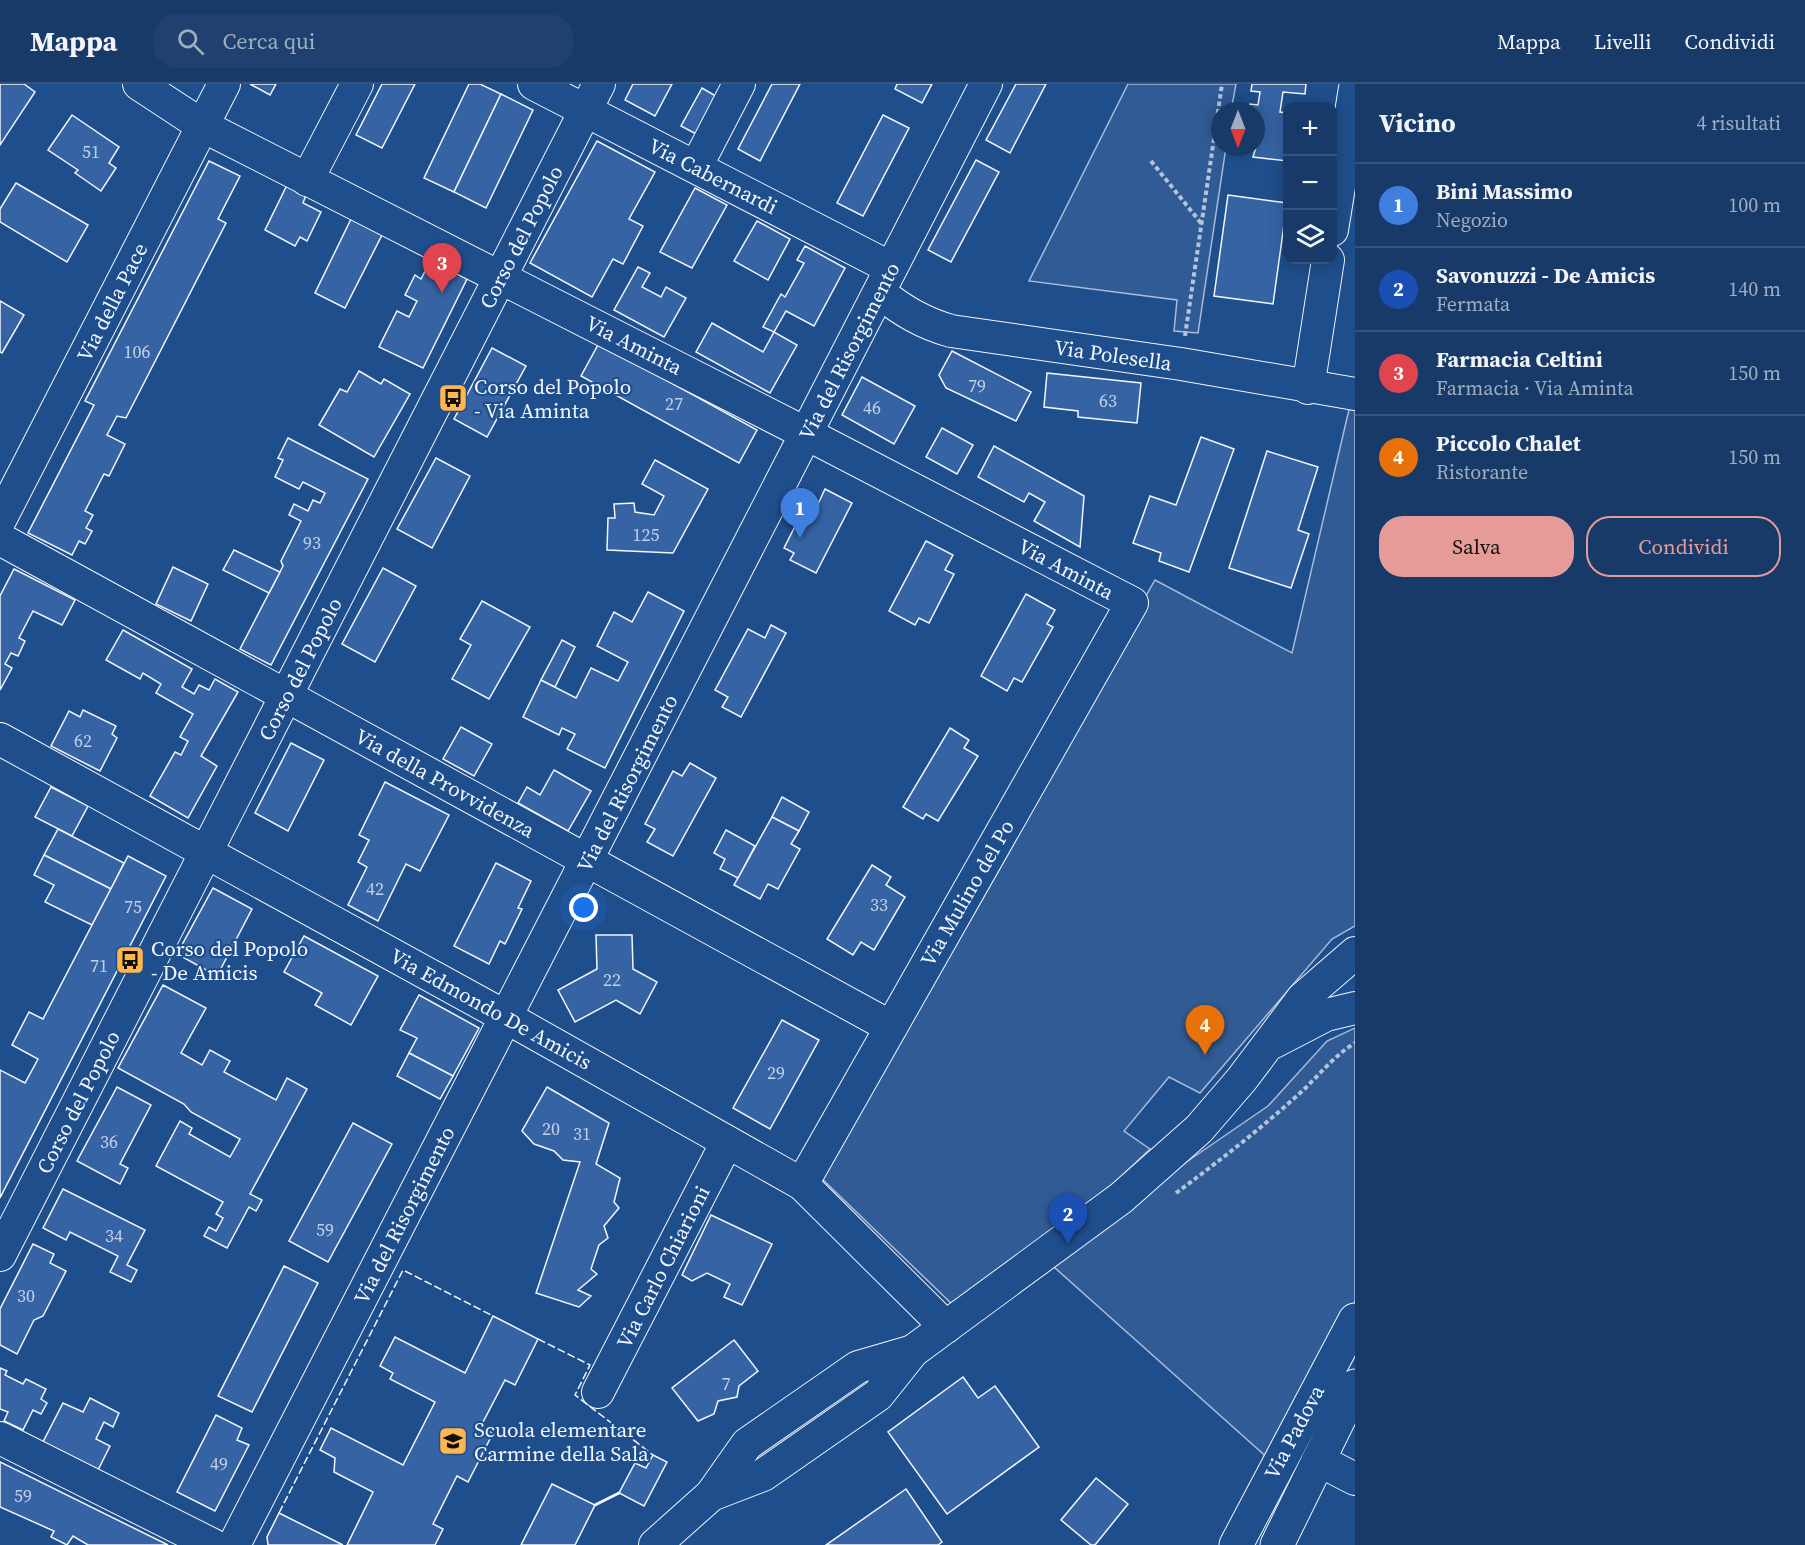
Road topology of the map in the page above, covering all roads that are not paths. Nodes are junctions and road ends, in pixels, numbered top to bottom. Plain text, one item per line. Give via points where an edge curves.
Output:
1 (139, 84) edge
2 (224, 84) edge
3 (357, 84) edge
4 (534, 84) edge
5 (739, 84) edge
6 (986, 84) edge
7 (1355, 88) edge
8 (593, 97) edge
9 (203, 126) junction
10 (696, 167) junction
11 (307, 180) junction
12 (1335, 210) edge
13 (1327, 264) edge
14 (501, 277) junction
15 (885, 280) junction
16 (1308, 388) junction
17 (1355, 394) edge
18 (807, 434) junction
19 (0, 520) edge
20 (0, 539) edge
21 (1132, 603) joint
22 (286, 696) junction
23 (0, 739) edge
24 (206, 852) junction
25 (587, 861) junction
26 (1348, 962) edge
27 (1355, 1008) edge
28 (506, 1017) junction
29 (891, 1027) junction
30 (1268, 1045) junction
31 (728, 1142) junction
32 (802, 1184) junction
33 (0, 1254) edge
34 (1355, 1320) edge
35 (946, 1327) junction
36 (1355, 1386) edge
37 (598, 1392) dead end
38 (0, 1438) edge
39 (1287, 1445) junction
40 (1318, 1460) junction
41 (1355, 1479) edge
42 (213, 1545) edge
43 (234, 1545) edge
44 (655, 1545) edge
45 (1236, 1545) edge
46 (1277, 1545) edge

1 - 9 street, Via Aminta
2 - 9 street, Via della Pace
3 - 11 street
4 - 8 street, Via Cabernardi
5 - 10 street
6 - 15 street, Via del Risorgimento
7 - 12 street
8 - 10 street, Via Cabernardi
8 - 14 street, Corso del Popolo
9 - 11 street, Via Aminta
9 - 19 street, Via della Pace
10 - 15 street, Via Cabernardi
11 - 14 street, Via Aminta
13 - 16 street
14 - 18 street, Via Aminta
14 - 22 street, Corso del Popolo
15 - 16 street, Via Polesella via 905,313 951,331 1181,364
15 - 18 street, Via del Risorgimento
16 - 17 street, Via Polesella
18 - 21 street, Via Aminta
18 - 25 street, Via del Risorgimento
20 - 22 street, Via della Provvidenza
21 - 29 street, Via Mulino del Po
22 - 24 street, Corso del Popolo
22 - 25 street, Via della Provvidenza
23 - 24 street, Via Edmondo De Amicis
24 - 28 street, Via Edmondo De Amicis
24 - 33 street, Corso del Popolo
25 - 28 street, Via del Risorgimento
25 - 29 street, Via della Provvidenza
26 - 30 street via 1303,998
27 - 30 street via 1326,1016
28 - 31 street, Via Edmondo De Amicis
28 - 43 street, Via del Risorgimento
29 - 32 street, Via Mulino del Po
30 - 35 street via 1198,1129 1121,1198
31 - 32 street, Via Edmondo De Amicis
31 - 37 street, Via Carlo Chiarioni
32 - 35 street, Via Edmondo De Amicis
34 - 39 main road, Via Padova
35 - 44 street via 913,1351 858,1367 747,1444 711,1495
36 - 40 main road, Via Padova
38 - 42 street
39 - 40 main road
39 - 45 main road, Via Padova
40 - 41 street
40 - 46 main road, Via Padova

